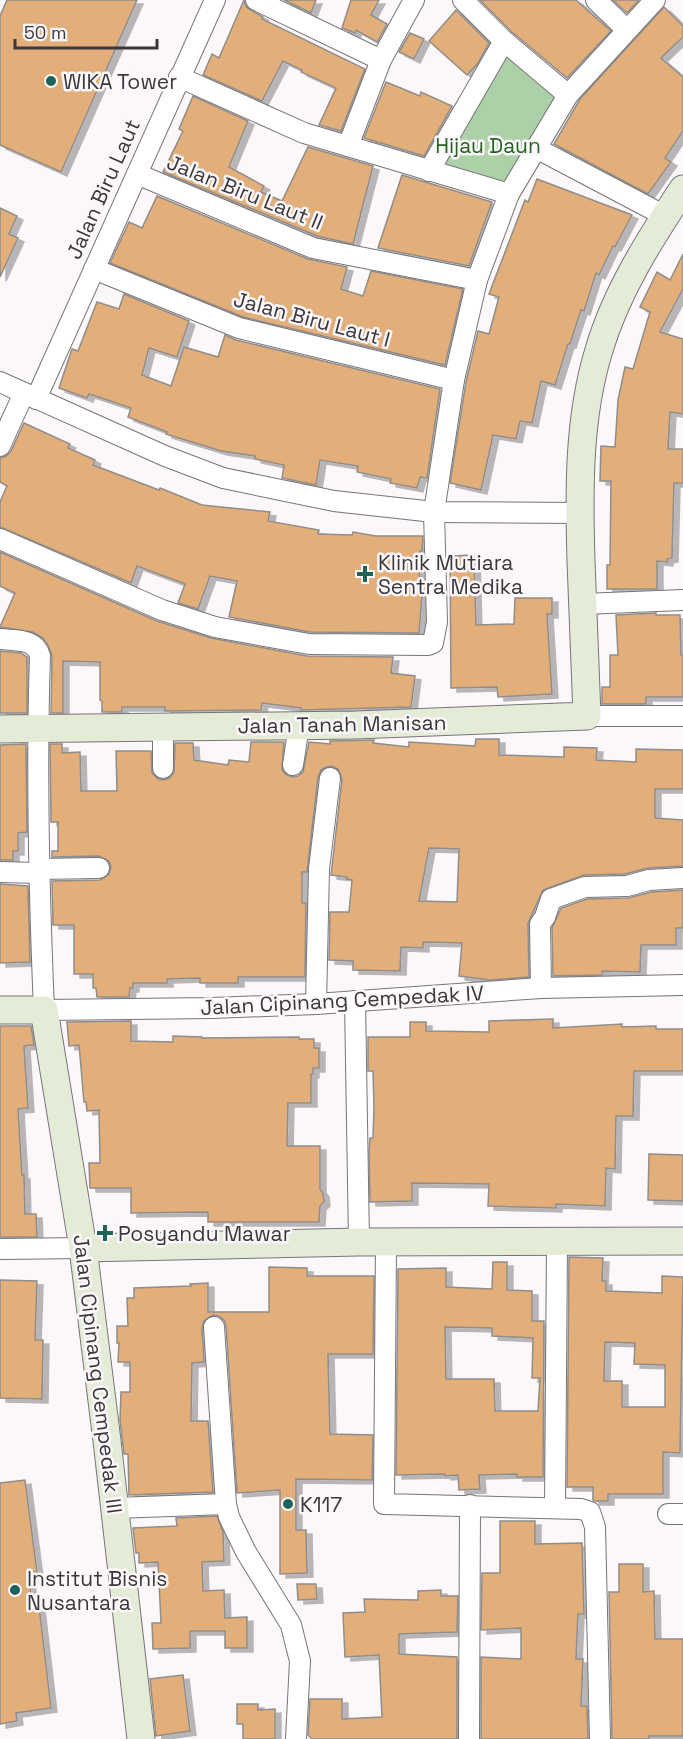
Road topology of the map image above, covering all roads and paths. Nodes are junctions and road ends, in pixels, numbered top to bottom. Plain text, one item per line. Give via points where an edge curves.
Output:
1 (215, 0) edge
2 (256, 0) edge
3 (414, 0) edge
4 (463, 0) edge
5 (596, 0) edge
6 (655, 0) edge
7 (627, 30) junction
8 (504, 41) junction
9 (381, 60) junction
10 (179, 77) junction
11 (568, 96) junction
12 (348, 146) junction
13 (536, 148) junction
14 (429, 171) junction
15 (136, 174) junction
16 (683, 189) edge
17 (509, 194) junction
18 (665, 216) junction
19 (94, 268) junction
20 (477, 280) junction
21 (454, 380) junction
22 (0, 382) edge
23 (30, 396) junction
24 (0, 446) edge
25 (434, 512) junction
26 (580, 513) junction
27 (0, 539) edge
28 (683, 600) edge
29 (583, 604) junction
30 (0, 639) edge
31 (587, 716) junction
32 (683, 716) edge
33 (298, 725) junction
34 (163, 727) junction
35 (38, 728) junction
36 (0, 729) edge
37 (293, 765) dead end
38 (163, 768) dead end
39 (330, 778) dead end
40 (99, 868) dead end
41 (39, 871) junction
42 (0, 872) edge
43 (683, 878) edge
44 (683, 984) edge
45 (541, 988) junction
46 (355, 1001) junction
47 (316, 1004) junction
48 (0, 1010) edge
49 (44, 1010) junction
50 (683, 1241) edge
51 (359, 1242) junction
52 (386, 1242) junction
53 (557, 1242) junction
54 (83, 1248) junction
55 (0, 1249) edge
56 (214, 1326) dead end
57 (226, 1504) junction
58 (470, 1505) junction
59 (115, 1508) junction
60 (555, 1508) junction
61 (141, 1739) edge
62 (296, 1739) edge
63 (469, 1739) edge
64 (600, 1739) edge

1 - 10 street, Jalan Biru Laut
2 - 9 street
3 - 9 street
4 - 8 street
5 - 7 street
6 - 7 street
7 - 11 street
8 - 11 street
8 - 14 street
9 - 12 street
10 - 12 street via 304,133
10 - 15 street, Jalan Biru Laut
11 - 13 street
12 - 14 street
13 - 17 street
13 - 18 street
14 - 17 street
15 - 19 street, Jalan Biru Laut
15 - 20 street, Jalan Biru Laut II via 313,248
16 - 18 street
17 - 20 street
18 - 26 street via 616,306 599,350 584,418
19 - 21 street, Jalan Biru Laut I via 239,328
19 - 23 street, Jalan Biru Laut
20 - 21 street
21 - 25 street
22 - 23 street
23 - 24 street, Jalan Biru Laut
23 - 25 street via 223,478 334,501
25 - 26 street
25 - 27 street via 437,622 435,640 428,645 309,644 215,627 162,610
26 - 29 street
28 - 29 street
29 - 31 street
30 - 35 street via 32,643 38,649
31 - 32 street, Jalan Tanah Manisan
31 - 33 street, Jalan Tanah Manisan
33 - 34 street, Jalan Tanah Manisan
33 - 37 street
34 - 35 street, Jalan Tanah Manisan
34 - 38 street
35 - 36 street, Jalan Tanah Manisan
35 - 41 street
39 - 47 street via 319,869
40 - 41 street
41 - 42 street
41 - 49 street
43 - 45 street via 585,887 551,899 540,924
44 - 45 street, Jalan Cipinang Cempedak IV
45 - 46 street, Jalan Cipinang Cempedak IV
46 - 47 street, Jalan Cipinang Cempedak IV
46 - 51 street
47 - 49 street, Jalan Cipinang Cempedak IV
48 - 49 street, Jalan Cipinang Cempedak IV
49 - 54 street, Jalan Cipinang Cempedak III
50 - 53 street
51 - 52 street
51 - 54 street
52 - 53 street
52 - 58 street via 384,1504
53 - 60 street
54 - 55 street
54 - 59 street, Jalan Cipinang Cempedak III
56 - 57 street
57 - 59 street
57 - 62 street via 246,1552 291,1625 300,1661
58 - 60 street
58 - 63 street
59 - 61 street, Jalan Cipinang Cempedak III
60 - 64 street via 581,1509 590,1512 594,1519

